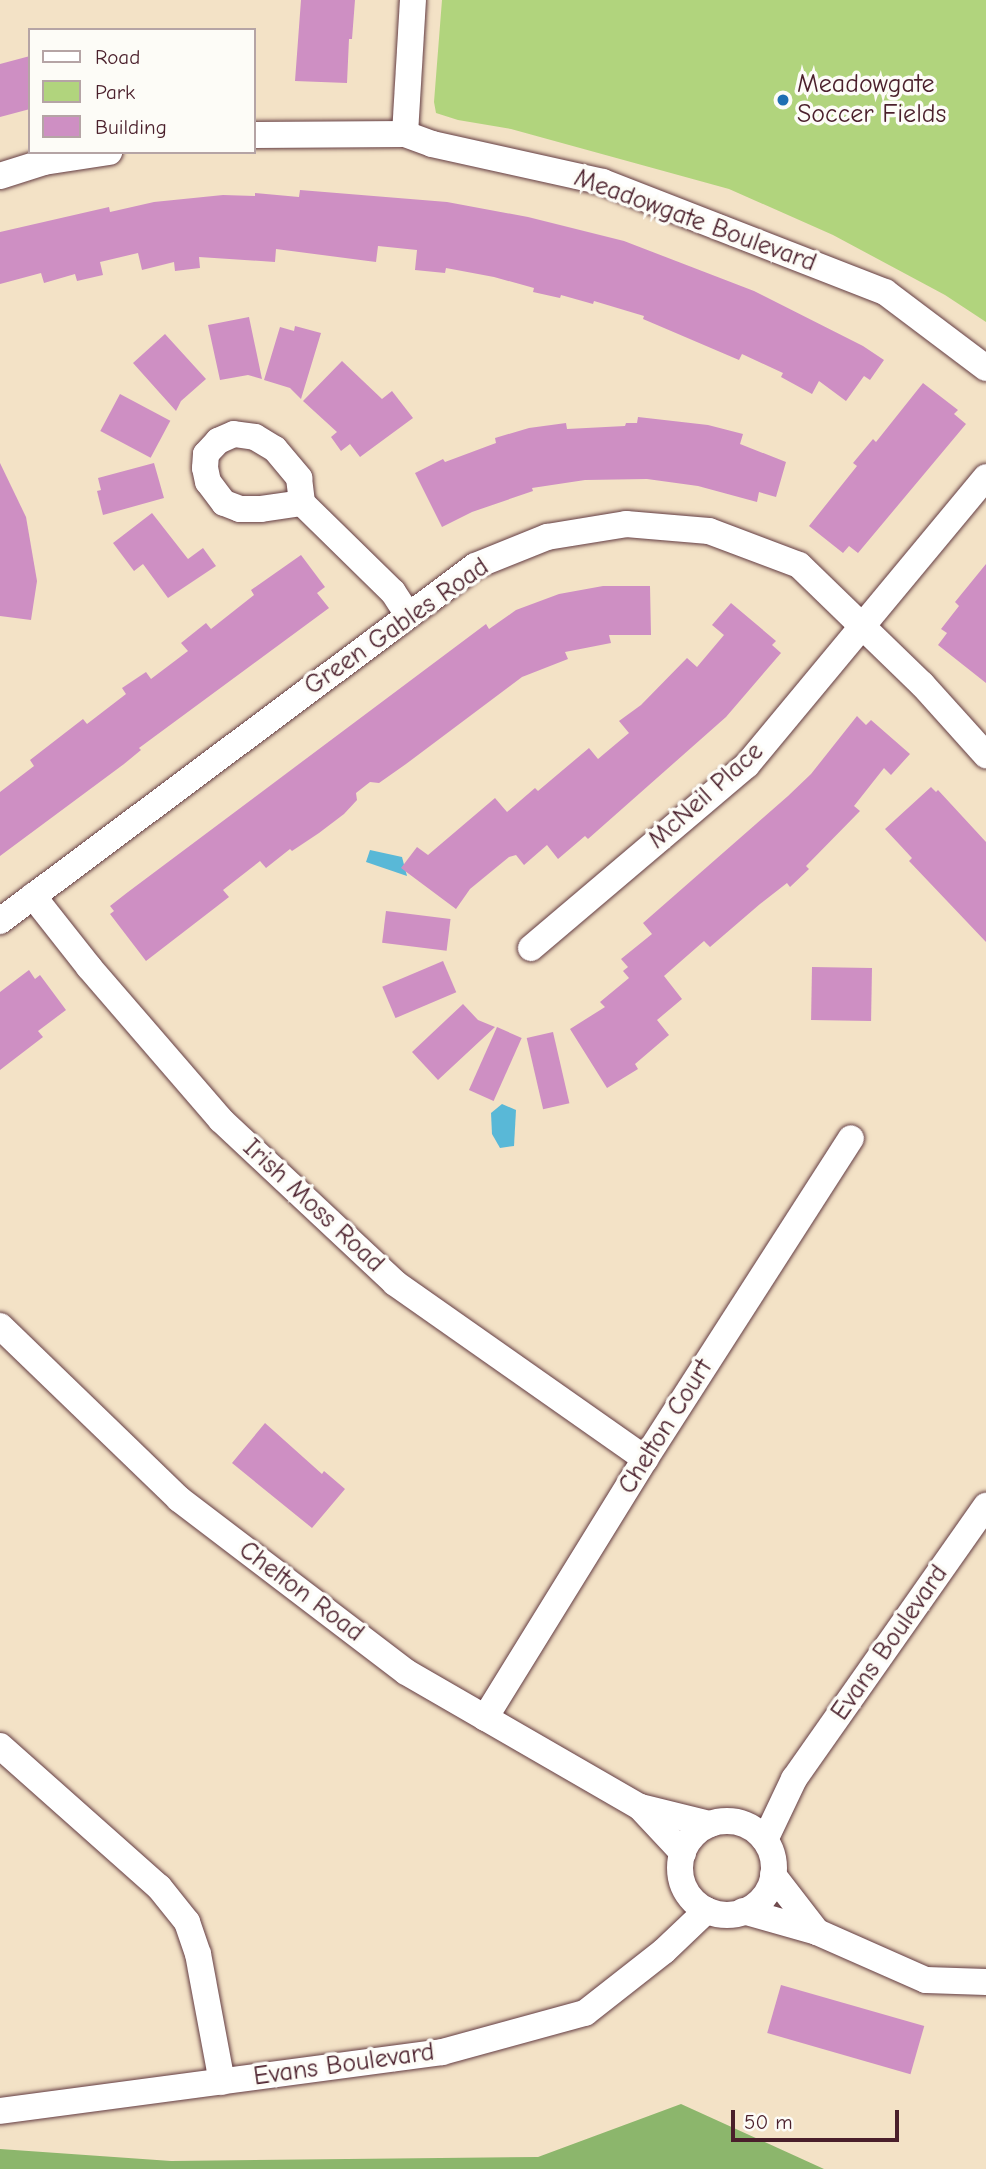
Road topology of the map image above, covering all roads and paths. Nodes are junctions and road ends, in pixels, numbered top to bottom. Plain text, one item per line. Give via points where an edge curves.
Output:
1 (413, 0) edge
2 (405, 134) junction
3 (256, 135) edge
4 (96, 154) edge
5 (0, 176) edge
6 (986, 368) edge
7 (986, 477) edge
8 (302, 503) dead end
9 (408, 615) junction
10 (863, 626) junction
11 (986, 755) edge
12 (33, 896) junction
13 (0, 921) edge
14 (531, 948) dead end
15 (850, 1138) dead end
16 (0, 1326) edge
17 (645, 1460) junction
18 (986, 1506) edge
19 (485, 1718) junction
20 (0, 1745) edge
21 (640, 1807) junction
22 (710, 1824) junction
23 (755, 1833) junction
24 (683, 1853) junction
25 (773, 1875) junction
26 (683, 1884) junction
27 (707, 1910) junction
28 (743, 1911) junction
29 (817, 1932) junction
30 (664, 1951) junction
31 (986, 1982) edge
32 (222, 2082) junction
33 (0, 2111) edge

1 - 2 street
2 - 3 street, Meadowgate Boulevard
2 - 6 street, Meadowgate Boulevard via 603,182 884,292
4 - 5 street via 44,162
7 - 10 street, McNeil Place
8 - 9 street via 394,592
9 - 10 street, Green Gables Road via 475,566 547,537 626,524 709,531 799,565
9 - 12 street, Green Gables Road
10 - 11 street, Green Gables Road
10 - 14 street, McNeil Place via 747,765
12 - 13 street, Green Gables Road
12 - 17 street, Irish Moss Road via 220,1120 395,1283
15 - 17 street, Chelton Court
16 - 19 street, Chelton Road via 178,1499 406,1672
17 - 19 street, Chelton Court
18 - 23 street, Evans Boulevard
19 - 21 street, Chelton Road
20 - 32 street via 159,1887 187,1922 198,1954
21 - 22 street, Chelton Road
21 - 24 street, Chelton Road
22 - 23 street via 722,1821
22 - 24 street via 690,1838
23 - 25 street via 773,1863
24 - 26 street
25 - 28 street via 762,1897
25 - 29 street
26 - 27 street
26 - 30 street
27 - 28 street via 719,1914
27 - 30 street, Evans Boulevard
28 - 29 street
29 - 31 street via 926,1980
30 - 32 street, Evans Boulevard via 585,2013 442,2052
32 - 33 street, Evans Boulevard

